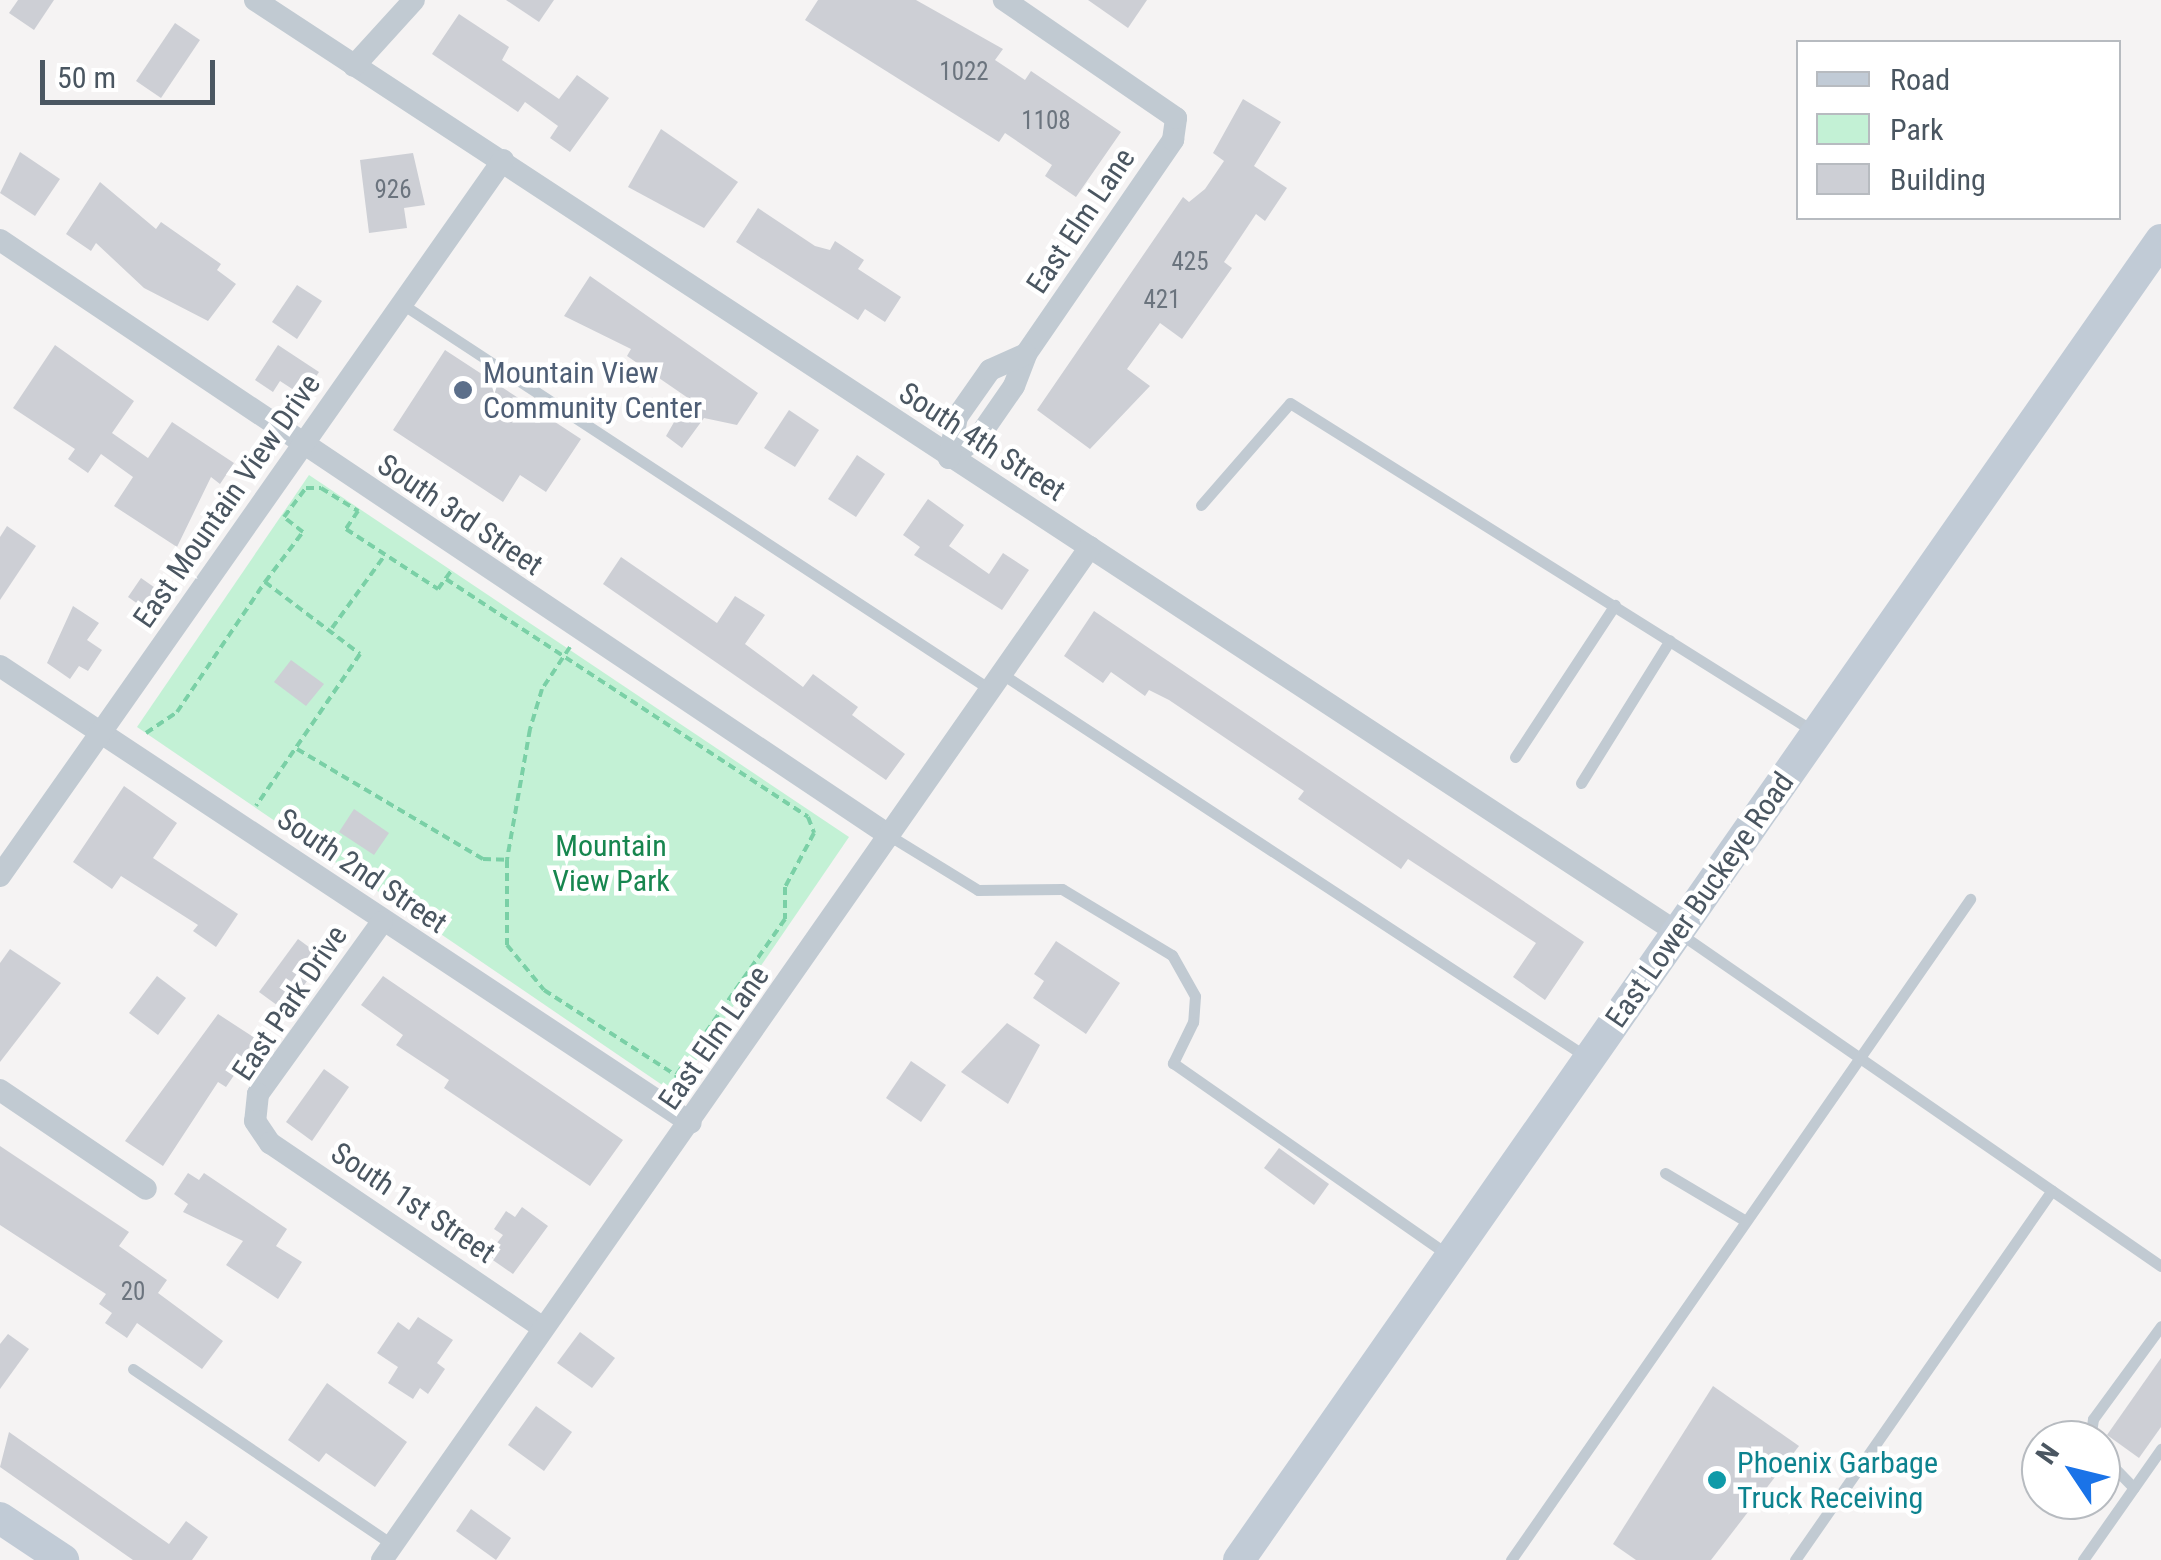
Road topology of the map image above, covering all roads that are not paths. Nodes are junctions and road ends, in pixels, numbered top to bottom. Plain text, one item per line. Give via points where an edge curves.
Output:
1 (255, 0) edge
2 (414, 0) edge
3 (1004, 0) edge
4 (1031, 8) edge
5 (354, 66) junction
6 (503, 160) junction
7 (0, 240) edge
8 (2161, 240) edge
9 (402, 304) junction
10 (303, 446) junction
11 (949, 458) junction
12 (1201, 505) dead end
13 (1090, 547) junction
14 (1614, 606) junction
15 (1670, 640) junction
16 (0, 666) edge
17 (997, 682) junction
18 (101, 733) junction
19 (1817, 733) junction
20 (1515, 758) dead end
21 (1581, 783) dead end
22 (890, 836) junction
23 (0, 876) edge
24 (1970, 899) dead end
25 (382, 922) junction
26 (1678, 934) junction
27 (1857, 1056) junction
28 (1589, 1058) junction
29 (0, 1090) edge
30 (255, 1121) joint
31 (691, 1123) junction
32 (1665, 1173) dead end
33 (146, 1188) dead end
34 (2052, 1190) junction
35 (1744, 1220) junction
36 (1450, 1256) junction
37 (2161, 1266) edge
38 (2161, 1326) edge
39 (543, 1328) junction
40 (132, 1369) dead end
41 (2093, 1420) edge
42 (2161, 1449) edge
43 (2121, 1475) edge
44 (2134, 1488) junction
45 (0, 1518) edge
46 (388, 1552) edge
47 (63, 1560) edge
48 (1239, 1560) edge
49 (1512, 1560) edge
50 (1795, 1560) edge
51 (2083, 1560) edge

1 - 5 street, South 4th Street
2 - 5 street
3 - 4 street
4 - 11 street, East Elm Lane via 1176,118 1173,140 1026,354 978,438
5 - 6 street, South 4th Street
6 - 9 street, East Mountain View Drive
6 - 11 street, South 4th Street
7 - 10 street, South 3rd Street
8 - 19 main road, East Lower Buckeye Road
9 - 10 street, East Mountain View Drive
9 - 17 lane
10 - 18 street, East Mountain View Drive
10 - 22 street, South 3rd Street
11 - 13 street, South 4th Street
12 - 14 lane via 1290,403
13 - 17 street, East Elm Lane
13 - 26 street, South 4th Street
14 - 15 lane
14 - 20 lane
15 - 19 lane
15 - 21 lane
16 - 18 street, South 2nd Street
17 - 22 street, East Elm Lane
17 - 28 lane
18 - 23 street, East Mountain View Drive
18 - 25 street, South 2nd Street
19 - 26 main road, East Lower Buckeye Road
22 - 31 street, East Elm Lane
22 - 36 lane via 978,890 1062,890 1172,954 1195,996 1193,1022 1173,1063
24 - 27 lane
25 - 30 street, East Park Drive via 258,1094
25 - 31 street, South 2nd Street
26 - 27 lane via 1708,946
26 - 28 main road, East Lower Buckeye Road
27 - 34 lane
27 - 35 lane
28 - 36 main road, East Lower Buckeye Road
29 - 33 street
30 - 39 street, South 1st Street via 270,1142
31 - 39 street, East Elm Lane
32 - 35 lane
34 - 37 lane
34 - 50 lane
35 - 49 lane
36 - 48 main road, East Lower Buckeye Road
38 - 41 lane
39 - 46 street, East Elm Lane
40 - 46 lane
42 - 44 lane
43 - 44 lane
44 - 51 lane
45 - 47 main road

